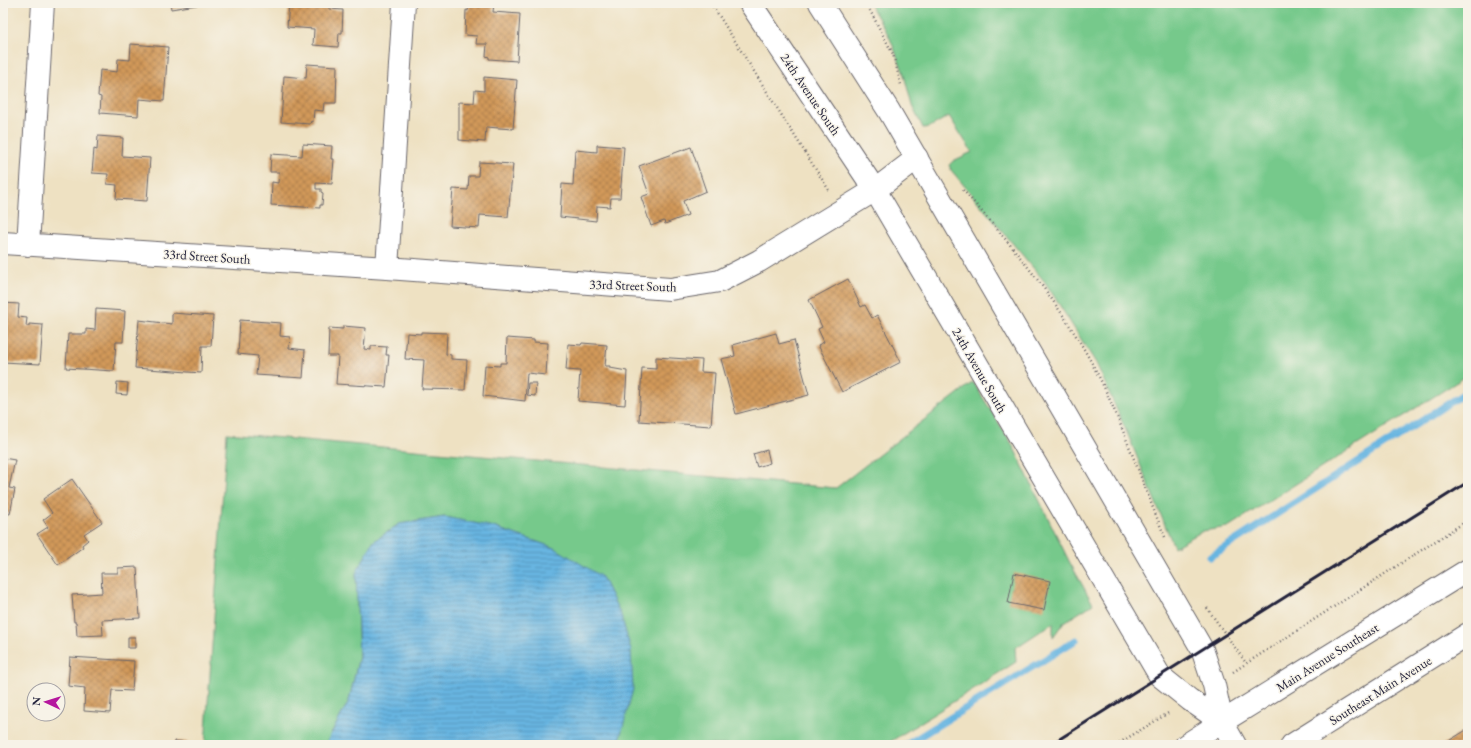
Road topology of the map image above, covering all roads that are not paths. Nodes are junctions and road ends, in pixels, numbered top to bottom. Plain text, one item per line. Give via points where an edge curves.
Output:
1 (43, 3) edge
2 (404, 3) edge
3 (750, 3) edge
4 (820, 3) edge
5 (916, 158) junction
6 (875, 190) junction
7 (3, 243) edge
8 (28, 245) junction
9 (386, 268) junction
10 (1468, 570) edge
11 (1468, 634) edge
12 (1222, 722) junction
13 (1186, 745) edge
14 (1236, 745) edge
15 (1292, 745) edge

1 - 8 main road
2 - 9 main road
3 - 6 main road, 24th Avenue South
4 - 5 main road, 24th Avenue South
5 - 6 main road, 33rd Street South
5 - 12 main road, 24th Avenue South via 1202,649 1214,685
6 - 9 main road, 33rd Street South via 759,261 720,280 670,289
6 - 12 main road, 24th Avenue South via 1160,676
7 - 8 main road, 33rd Street South
8 - 9 main road, 33rd Street South
10 - 12 main road, Main Avenue Southeast
11 - 15 main road, Southeast Main Avenue
12 - 13 main road, Main Avenue Southeast
12 - 14 main road, 24th Avenue South

